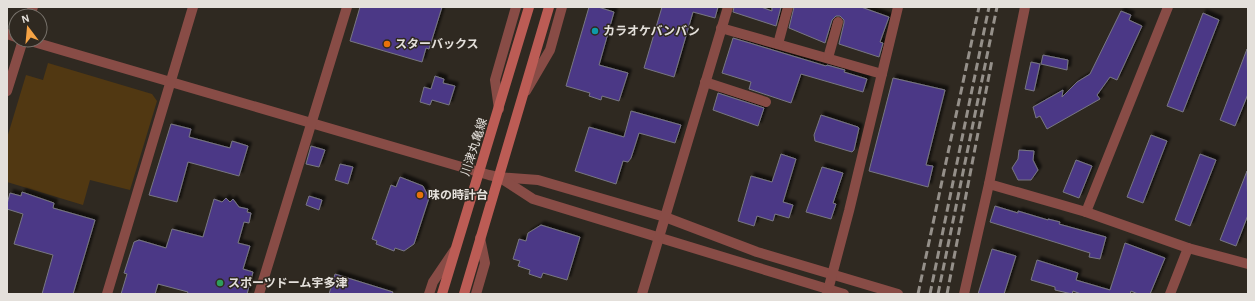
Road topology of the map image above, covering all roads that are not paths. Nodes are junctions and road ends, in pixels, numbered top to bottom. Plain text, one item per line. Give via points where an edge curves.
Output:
1 (193, 7) edge
2 (347, 7) edge
3 (516, 7) edge
4 (530, 7) edge
5 (549, 7) edge
6 (562, 7) edge
7 (728, 7) edge
8 (788, 7) edge
9 (898, 7) edge
10 (1025, 7) edge
11 (1168, 7) edge
12 (838, 22) dead end
13 (721, 28) junction
14 (778, 44) junction
15 (48, 46) edge
16 (20, 48) edge
17 (828, 58) junction
18 (882, 74) junction
19 (170, 81) junction
20 (705, 82) junction
21 (7, 91) edge
22 (522, 98) junction
23 (766, 102) dead end
24 (499, 111) junction
25 (311, 124) junction
26 (480, 172) junction
27 (498, 177) junction
28 (989, 184) junction
29 (1086, 212) junction
30 (665, 217) junction
31 (480, 238) junction
32 (658, 238) junction
33 (456, 247) junction
34 (1188, 248) junction
35 (1248, 264) edge
36 (832, 274) junction
37 (827, 292) edge
38 (107, 294) edge
39 (259, 294) edge
40 (429, 294) edge
41 (442, 294) edge
42 (464, 294) edge
43 (476, 294) edge
44 (642, 294) edge
45 (844, 294) edge
46 (898, 294) edge
47 (964, 294) edge
48 (1170, 294) edge

1 - 19 street
2 - 25 street
3 - 24 street via 495,80
4 - 24 main road, 川津丸亀線
5 - 22 main road
6 - 22 street via 550,50
7 - 13 street
8 - 14 street
9 - 18 street
10 - 28 street
11 - 29 street
12 - 17 street
13 - 14 street
13 - 20 street
14 - 17 street
15 - 19 street
16 - 21 street
17 - 18 street
18 - 36 street
19 - 25 street
19 - 38 street
20 - 23 street
20 - 30 street
22 - 27 main road
24 - 26 main road, 川津丸亀線
25 - 26 street
25 - 39 street
26 - 27 street
26 - 33 main road, 川津丸亀線
27 - 30 street via 538,180
27 - 31 main road
27 - 32 street via 533,199
28 - 29 street
28 - 47 street
29 - 34 street
30 - 32 street
30 - 36 street via 757,252
31 - 42 main road
31 - 43 street via 485,264
32 - 37 street
32 - 44 street
33 - 40 street via 433,282
33 - 41 main road, 川津丸亀線
34 - 35 street
34 - 48 street
36 - 37 street
36 - 46 street
37 - 45 street

